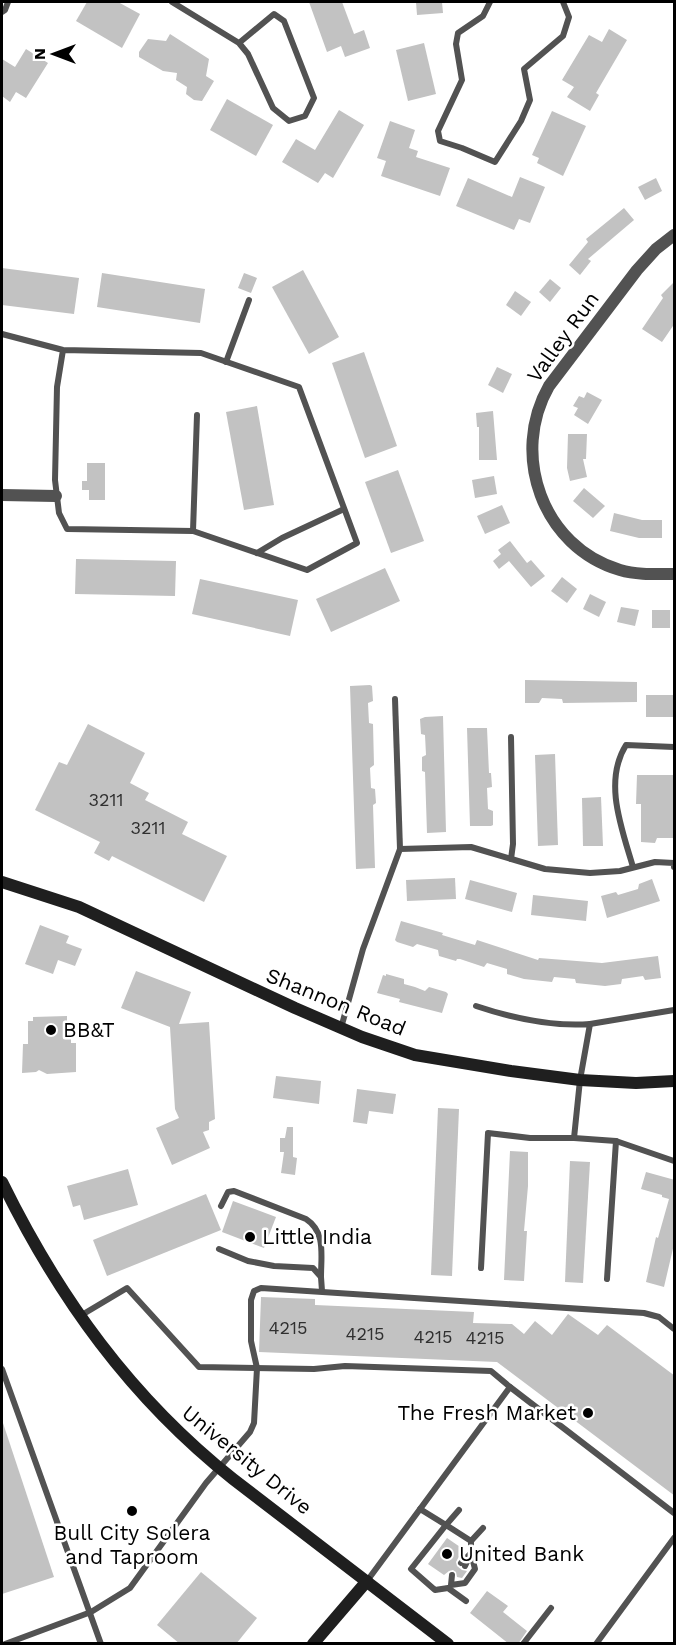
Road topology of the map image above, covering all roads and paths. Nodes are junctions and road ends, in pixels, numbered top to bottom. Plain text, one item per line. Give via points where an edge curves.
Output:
1 (8, 2) edge
2 (172, 2) edge
3 (490, 2) edge
4 (563, 2) edge
5 (2, 12) edge
6 (239, 43) junction
7 (675, 235) edge
8 (249, 300) dead end
9 (2, 334) edge
10 (63, 350) junction
11 (226, 362) junction
12 (197, 416) dead end
13 (2, 495) edge
14 (56, 496) junction
15 (344, 509) junction
16 (193, 531) junction
17 (257, 553) junction
18 (675, 574) edge
19 (395, 699) dead end
20 (511, 737) dead end
21 (675, 747) edge
22 (400, 849) junction
23 (511, 860) junction
24 (633, 867) junction
25 (675, 867) edge
26 (2, 882) edge
27 (476, 1006) dead end
28 (675, 1010) edge
29 (590, 1024) junction
30 (341, 1028) junction
31 (580, 1080) junction
32 (675, 1081) edge
33 (574, 1138) junction
34 (616, 1141) junction
35 (675, 1161) edge
36 (2, 1182) edge
37 (221, 1206) dead end
38 (219, 1249) dead end
39 (481, 1268) dead end
40 (321, 1277) junction
41 (607, 1279) dead end
42 (322, 1292) junction
43 (80, 1317) junction
44 (675, 1329) edge
45 (257, 1368) junction
46 (2, 1369) edge
47 (510, 1387) junction
48 (219, 1467) junction
49 (420, 1509) junction
50 (459, 1510) dead end
51 (675, 1513) edge
52 (446, 1525) junction
53 (483, 1528) dead end
54 (675, 1538) edge
55 (471, 1541) junction
56 (471, 1553) junction
57 (463, 1564) dead end
58 (454, 1577) dead end
59 (367, 1581) junction
60 (449, 1587) junction
61 (466, 1601) dead end
62 (551, 1608) dead end
63 (91, 1612) junction
64 (5, 1644) edge
65 (101, 1644) edge
66 (313, 1644) edge
67 (448, 1644) edge
68 (523, 1644) edge
69 (596, 1644) edge

1 - 5 lane
2 - 6 lane
3 - 4 lane via 483,16 458,33 462,80 438,131 440,141 495,162 530,100 524,69 563,36 569,17
6 - 6 lane via 273,108 289,121 305,116 314,98 284,21 274,14
7 - 18 street, Valley Run via 637,270 549,386 540,404 531,443 531,463 540,495 558,527 572,541 589,555 618,569
8 - 11 lane
9 - 10 lane
10 - 11 lane via 201,353
10 - 14 lane via 57,387
11 - 15 lane via 298,387
12 - 16 lane
13 - 14 street
14 - 16 lane via 67,529
15 - 17 lane
15 - 17 lane via 357,543 307,570
16 - 17 lane
19 - 22 lane
20 - 23 lane
21 - 24 lane via 626,745 617,759 616,796
22 - 23 lane via 471,848
22 - 30 lane via 363,949
23 - 24 lane via 545,869 590,873
24 - 25 lane via 674,862
26 - 30 street, Shannon Road via 79,907
27 - 29 lane via 510,1017 575,1026
28 - 29 lane
29 - 31 lane
30 - 31 street, Shannon Road via 415,1055
31 - 32 street, Shannon Road
31 - 33 lane
33 - 34 lane
33 - 39 lane via 488,1133
34 - 35 lane
34 - 41 lane
36 - 43 street, University Drive via 35,1246
37 - 40 lane via 228,1192 234,1191 316,1226 320,1236
38 - 40 lane via 248,1262 313,1268
40 - 42 lane
42 - 44 lane via 644,1313 659,1317
42 - 45 lane via 261,1287 254,1291 251,1341
43 - 45 lane via 127,1288 200,1367
43 - 48 street, University Drive via 134,1386
45 - 47 lane via 345,1366 491,1371
45 - 48 lane via 254,1423
46 - 63 lane
47 - 49 lane
47 - 51 lane
48 - 59 street, University Drive
48 - 63 lane via 130,1588
49 - 52 lane
49 - 59 lane
50 - 52 lane
52 - 55 lane
52 - 60 lane via 411,1569 435,1590
53 - 55 lane
54 - 69 lane
55 - 56 lane
56 - 57 lane
56 - 60 lane via 475,1569 465,1583
58 - 60 lane
59 - 66 street
59 - 67 street, University Drive
60 - 61 lane
62 - 68 lane
63 - 64 lane
63 - 65 lane

